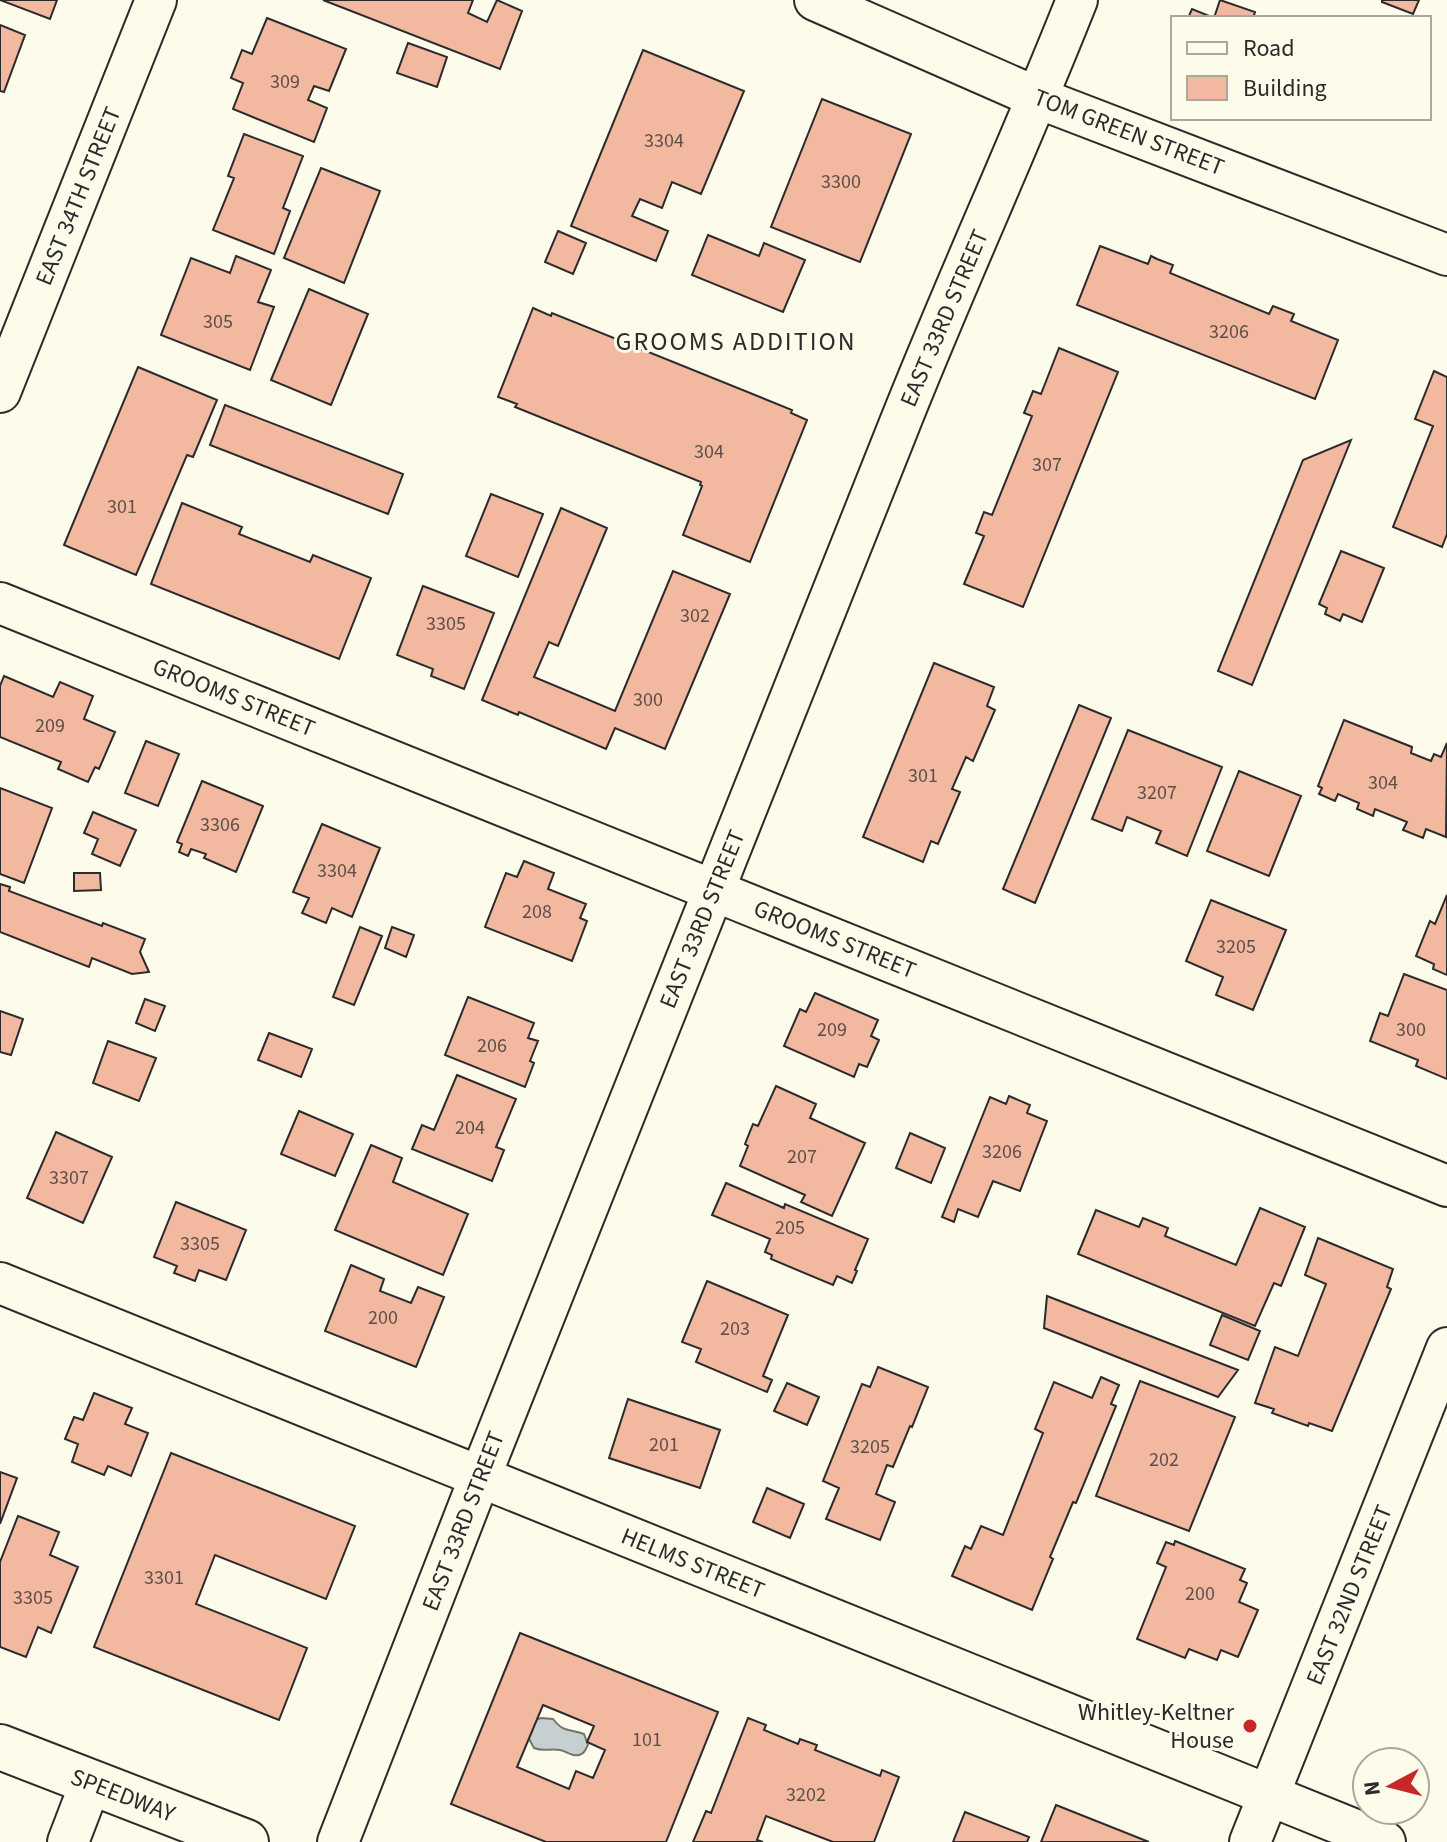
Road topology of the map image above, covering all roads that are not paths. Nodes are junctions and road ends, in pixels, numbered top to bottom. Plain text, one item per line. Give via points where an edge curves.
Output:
1 (156, 0) edge
2 (815, 0) edge
3 (1077, 0) edge
4 (1038, 98) junction
5 (1447, 255) edge
6 (0, 392) edge
7 (0, 603) edge
8 (713, 891) junction
9 (1447, 1186) edge
10 (0, 1283) edge
11 (1447, 1348) edge
12 (480, 1477) junction
13 (0, 1747) edge
14 (91, 1782) junction
15 (1269, 1795) junction
16 (68, 1842) edge
17 (246, 1842) edge
18 (338, 1842) edge
19 (1250, 1842) edge
20 (1385, 1842) edge

1 - 6 street, EAST 34TH STREET
2 - 4 street, TOM GREEN STREET
3 - 4 street, EAST 33RD STREET
4 - 5 street, TOM GREEN STREET
4 - 8 street, EAST 33RD STREET via 932,343
7 - 8 street, GROOMS STREET
8 - 9 street, GROOMS STREET
8 - 12 street, EAST 33RD STREET
10 - 12 street, HELMS STREET
11 - 15 street, EAST 32ND STREET
12 - 15 street, HELMS STREET
12 - 18 street, EAST 33RD STREET
13 - 14 street, SPEEDWAY
14 - 16 street
14 - 17 street, SPEEDWAY
15 - 19 street, EAST 32ND STREET
15 - 20 street, HELMS STREET

